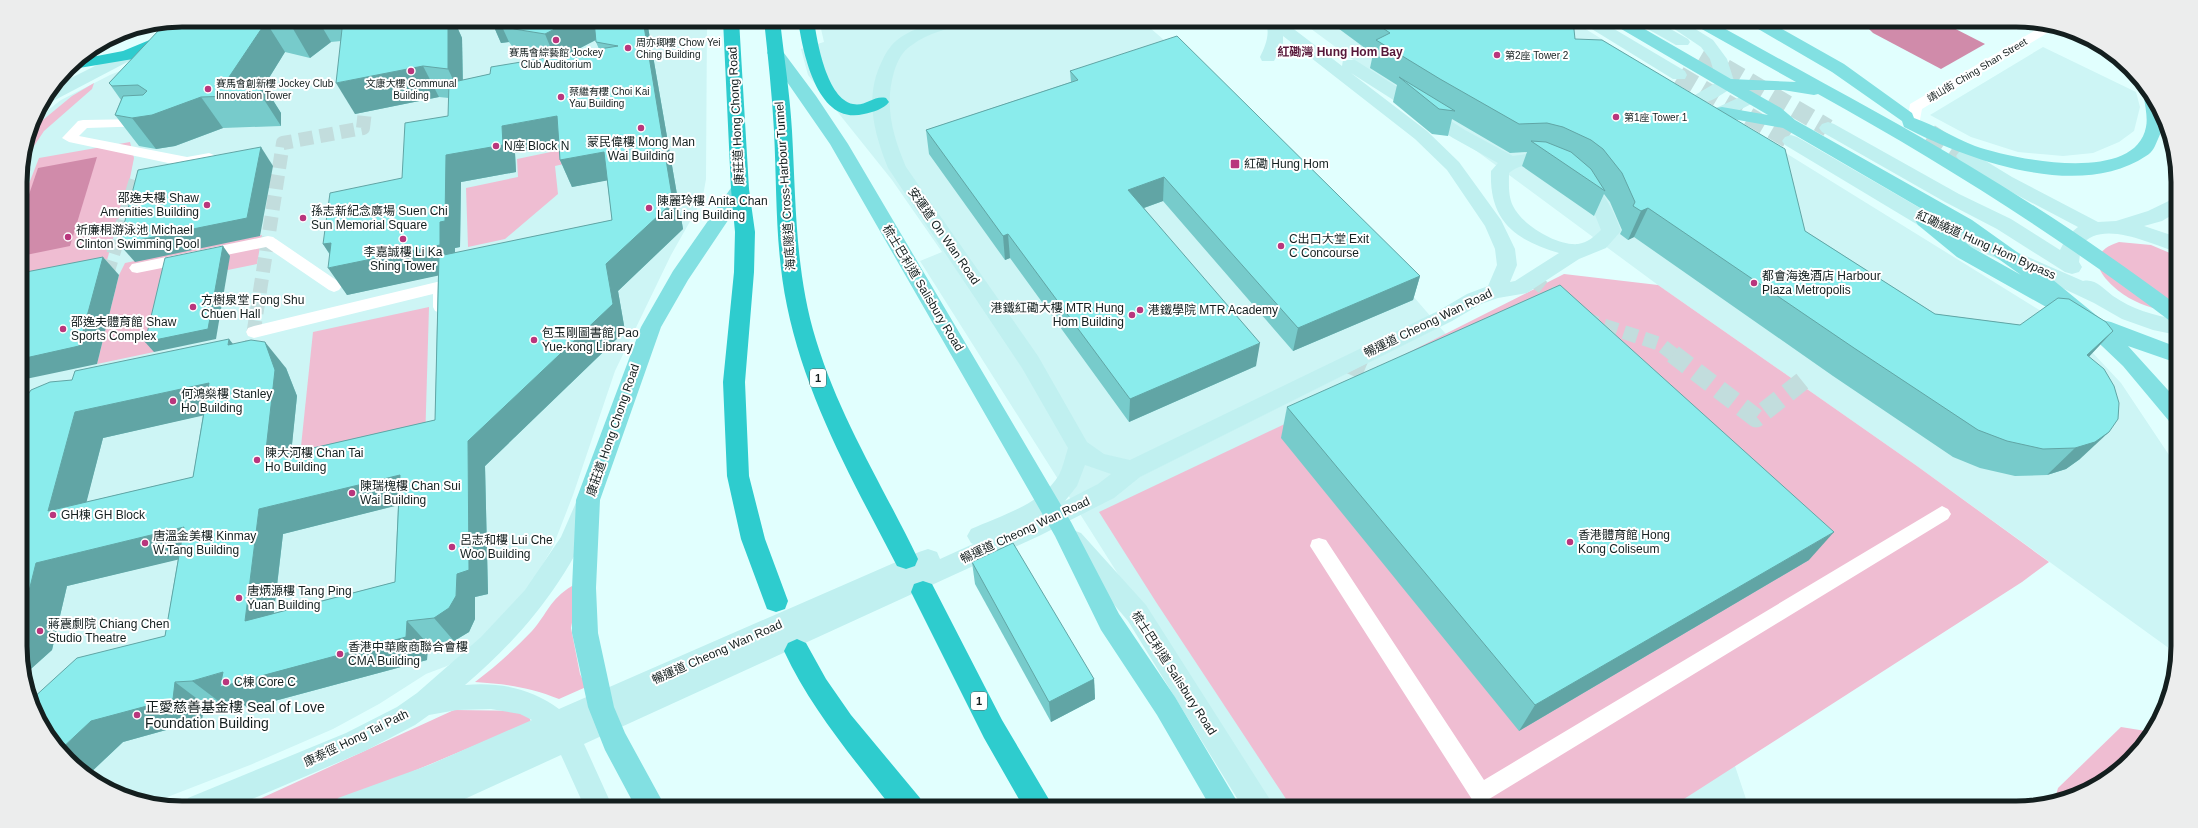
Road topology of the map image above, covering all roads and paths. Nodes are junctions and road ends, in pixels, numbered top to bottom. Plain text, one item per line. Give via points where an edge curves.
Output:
1 (195, 27) edge
2 (731, 27) edge
3 (773, 27) edge
4 (807, 27) edge
5 (938, 27) edge
6 (1273, 27) edge
7 (1282, 27) edge
8 (1600, 27) edge
9 (1629, 27) edge
10 (1655, 27) edge
11 (1680, 27) edge
12 (1709, 27) edge
13 (1740, 27) edge
14 (1767, 27) edge
15 (2045, 30) edge
16 (149, 31) edge
17 (1291, 34) junction
18 (1741, 45) junction
19 (99, 51) edge
20 (775, 53) junction
21 (1702, 54) tunnel mouth
22 (127, 55) junction
23 (1268, 57) dead end
24 (82, 64) edge
25 (1679, 75) tunnel mouth
26 (1726, 84) junction
27 (1751, 91) junction
28 (56, 92) edge
29 (1829, 93) junction
30 (1701, 99) edge
31 (880, 102) junction
32 (1722, 112) joint
33 (2157, 117) edge
34 (1910, 119) joint
35 (153, 122) edge
36 (1828, 128) tunnel mouth
37 (1790, 132) junction
38 (215, 155) edge
39 (1965, 156) tunnel mouth
40 (1510, 162) junction
41 (740, 189) junction
42 (2171, 207) edge
43 (1925, 220) junction
44 (2004, 224) junction
45 (2117, 228) junction
46 (2097, 229) junction
47 (2078, 236) junction
48 (2171, 242) edge
49 (1579, 251) junction
50 (2072, 267) junction
51 (137, 268) dead end
52 (334, 286) edge
53 (1496, 292) junction
54 (2099, 297) junction
55 (2171, 312) edge
56 (440, 319) edge
57 (2171, 325) edge
58 (254, 332) dead end
59 (2171, 353) edge
60 (2171, 408) edge
61 (1079, 448) junction
62 (1132, 470) junction
63 (588, 500) junction
64 (1942, 514) dead end
65 (1063, 529) junction
66 (1319, 546) dead end
67 (906, 559) dead end
68 (923, 592) dead end
69 (776, 601) dead end
70 (797, 651) dead end
71 (424, 704) junction
72 (1221, 797) edge
73 (215, 801) edge
74 (367, 801) edge
75 (428, 801) edge
76 (596, 801) edge
77 (648, 801) edge
78 (904, 801) edge
79 (1036, 801) edge
80 (1255, 801) edge

1 - 22 highway
2 - 41 highway, 康莊道 Hong Chong Road
3 - 20 highway, 1
4 - 31 highway via 810,46 821,78 834,100 854,110
5 - 31 street, 安運道 On Wan Road via 922,32 897,49 881,86
6 - 23 street via 1274,43
7 - 17 street, 暢運道 Cheong Wan Road
8 - 25 street
9 - 26 main road
10 - 21 street
11 - 26 street via 1713,50 1721,60
12 - 18 main road
13 - 33 main road via 1936,136 1974,152 2015,163 2043,168 2082,169 2110,166 2146,149 2153,138
14 - 34 main road via 1838,68
15 - 34 street, 靖山街 Ching Shan Street via 1915,107
16 - 19 highway
17 - 40 street via 1337,57 1459,134
17 - 53 street, 暢運道 Cheong Wan Road via 1312,53 1421,135 1453,166 1494,225 1505,249 1506,265
18 - 27 main road via 1751,70
18 - 29 main road
20 - 65 main road, 梳士巴利道 Salisbury Road via 807,95 839,144
20 - 67 highway, 海底隧道 Cross-Harbour Tunnel / 1 via 783,129 788,244 797,308 817,375 842,435
22 - 24 highway
22 - 28 street
26 - 27 main road
26 - 30 street
27 - 29 main road via 1794,87
27 - 32 street
27 - 37 main road via 1774,112
29 - 55 main road via 2011,200 2087,250
31 - 61 street, 安運道 On Wan Road via 885,140 897,168 1030,362
32 - 37 main road
35 - 38 street via 82,124 69,138 187,162
36 - 44 street via 1952,198
37 - 43 street, 紅磡繞道 Hung Hom Bypass
37 - 60 main road via 1966,225 2020,263 2080,311 2119,348
39 - 46 street via 2005,181
40 - 49 street via 1500,171 1499,183 1509,216 1518,227 1537,240 1558,248
40 - 49 street via 1532,159 1558,165 1592,192 1608,219 1611,231 1599,243
41 - 63 main road, 康莊道 Hong Chong Road via 680,276 651,327
41 - 69 highway via 745,232 734,382 738,476 753,539
42 - 45 street via 2155,216
43 - 54 street, 紅磡繞道 Hung Hom Bypass
43 - 59 main road via 1964,252 2057,305 2124,336
44 - 47 street via 2050,234
44 - 50 street
45 - 46 street
45 - 48 street via 2149,234
46 - 47 street
47 - 50 street, 紅磡繞道 Hung Hom Bypass via 2070,248
49 - 53 street via 1520,288
50 - 54 street, 紅磡繞道 Hung Hom Bypass via 2080,279
51 - 52 street via 268,241
53 - 62 street, 暢運道 Cheong Wan Road via 1474,300
54 - 57 street, 紅磡繞道 Hung Hom Bypass via 2135,316
56 - 58 street via 441,287
61 - 62 street via 1097,461
61 - 74 street, 暢運道 Cheong Wan Road via 1071,474 1057,495 1028,512 433,777
62 - 75 street, 暢運道 Cheong Wan Road via 1106,491 1031,529
63 - 71 street, 康泰徑 Hong Tai Path via 570,543 525,608 481,655
63 - 77 main road, 康莊道 Hong Chong Road via 584,588 585,633 601,707 615,741
64 - 66 street via 1481,794
65 - 72 main road, 梳士巴利道 Salisbury Road via 1110,622 1166,706
65 - 80 street, 梳士巴利道 Salisbury Road via 1137,613
68 - 79 highway, 1 via 993,729
70 - 78 highway via 817,688 842,724
71 - 73 street, 康泰徑 Hong Tai Path via 382,728 327,754
71 - 76 street via 471,696 498,697 524,703 541,711 565,736

